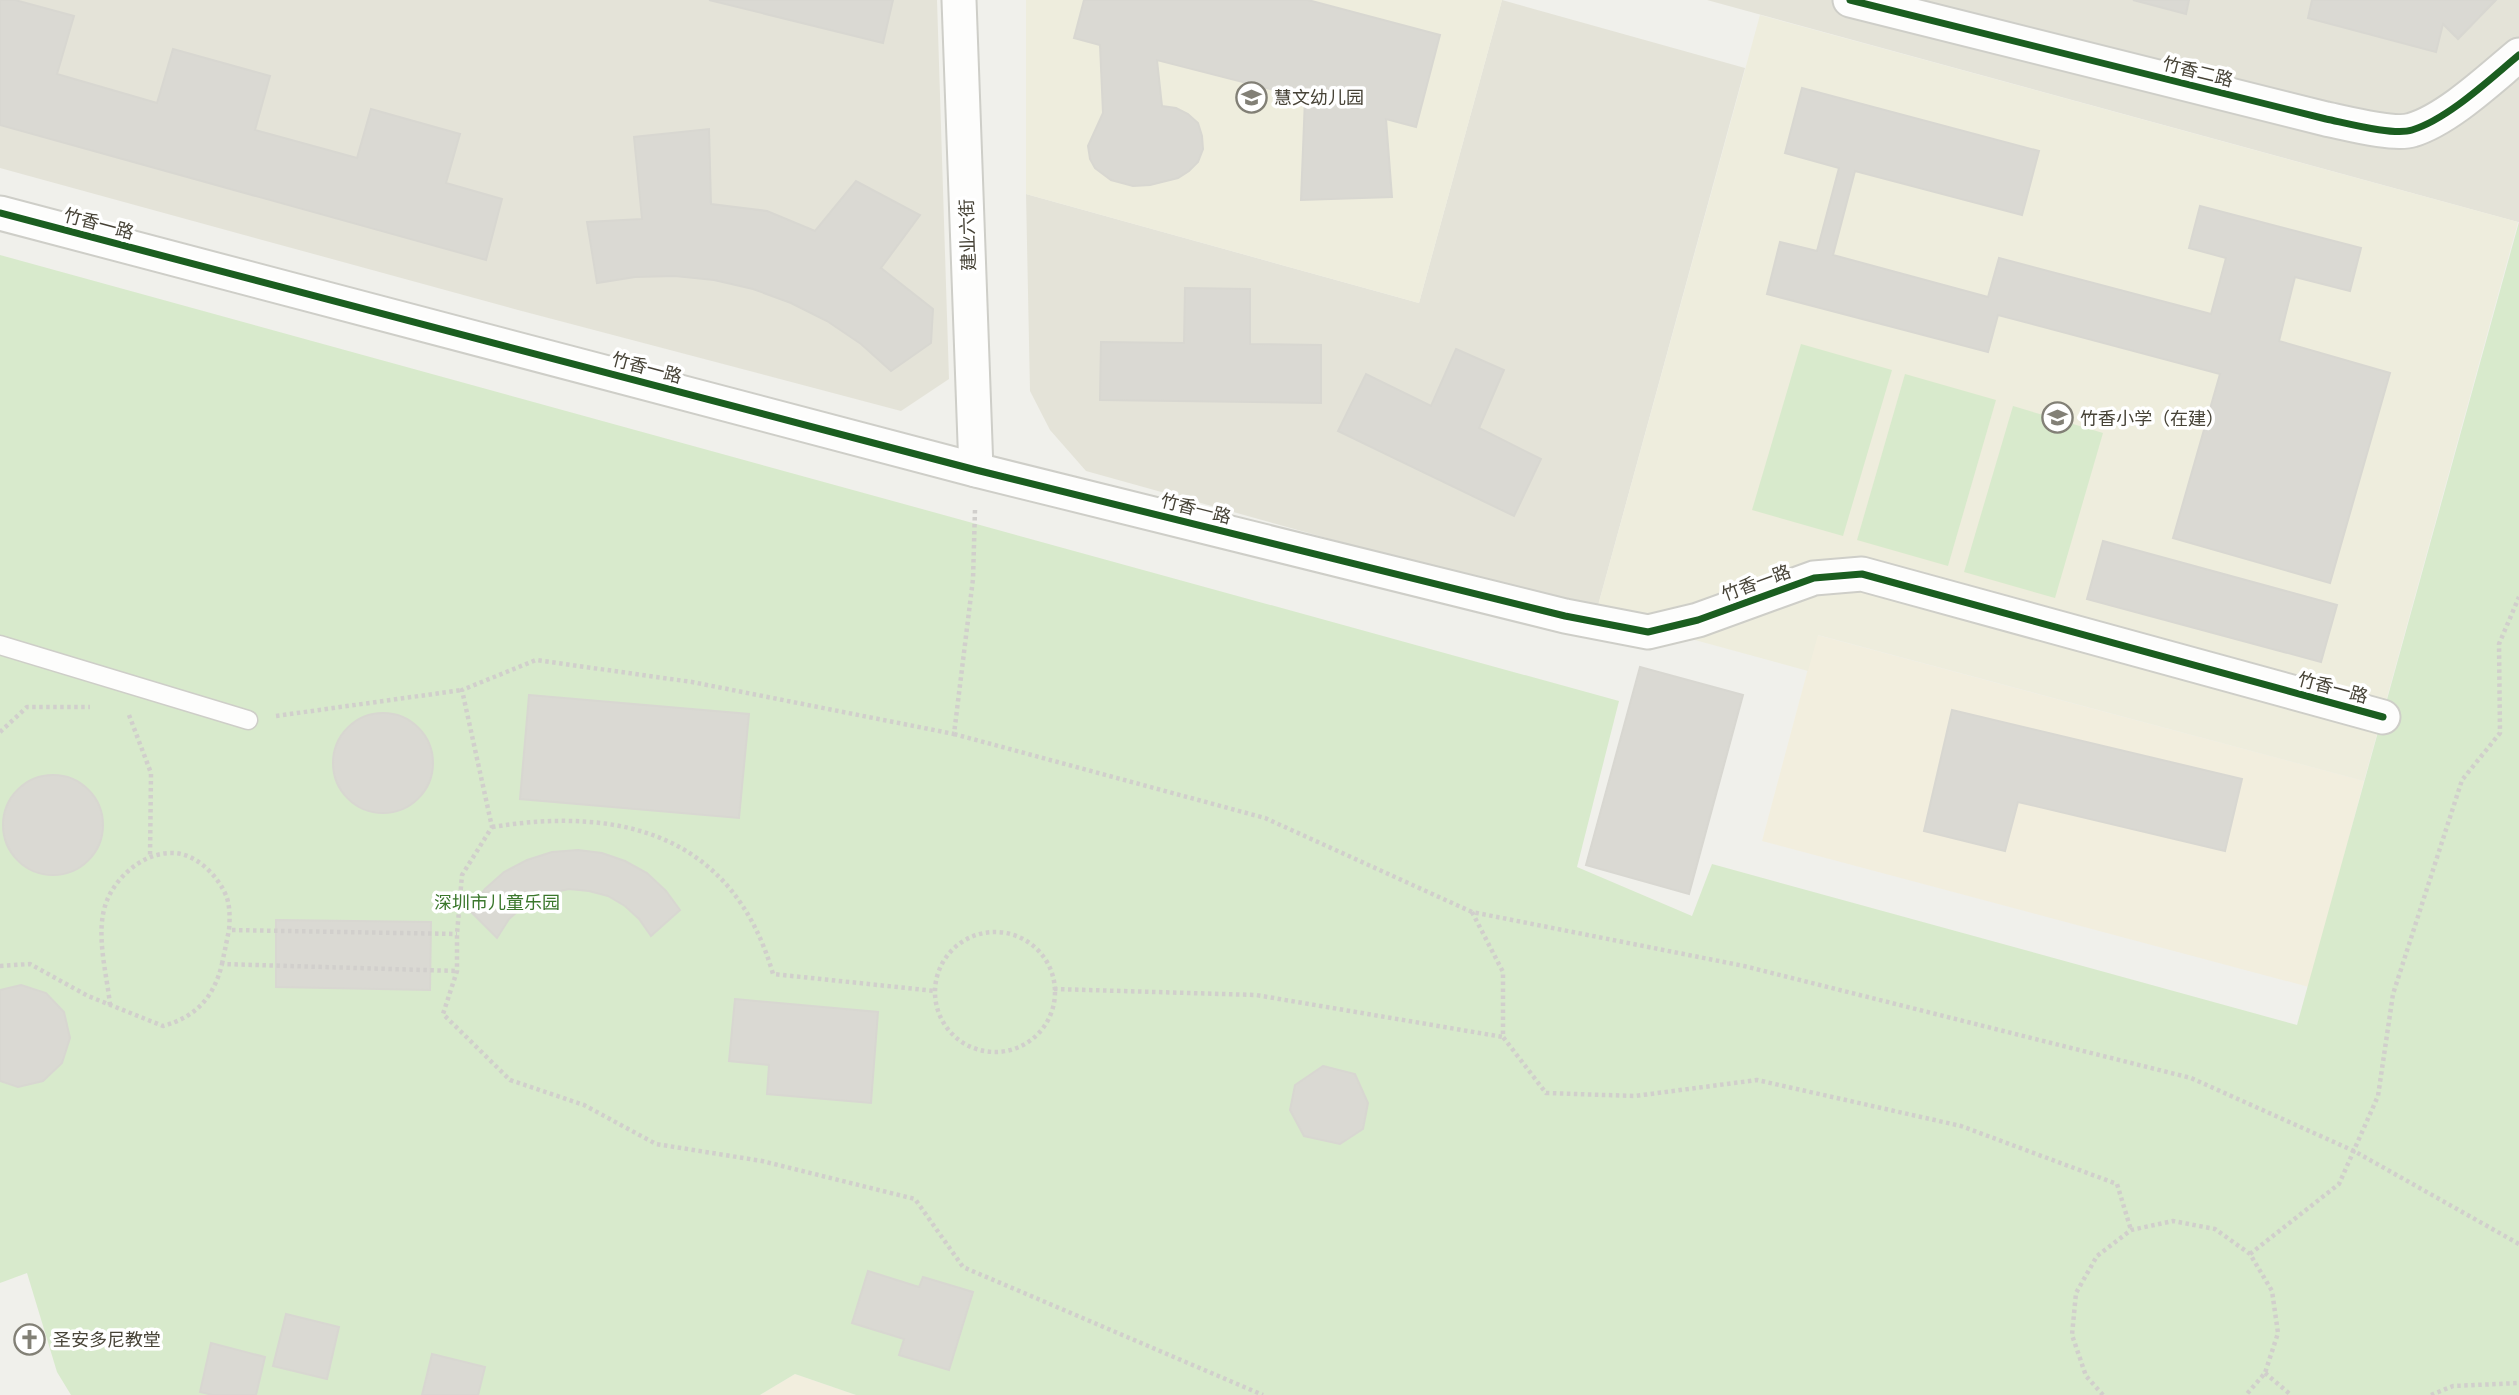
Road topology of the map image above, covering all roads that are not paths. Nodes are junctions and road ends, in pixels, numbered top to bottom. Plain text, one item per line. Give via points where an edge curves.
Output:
1 (959, 0) edge
2 (1850, 0) edge
3 (2519, 55) edge
4 (0, 213) edge
5 (976, 470) junction
6 (0, 645) edge
7 (2383, 717) dead end
8 (248, 720) road end

1 - 5 street, 建业六街
2 - 3 street, 竹香二路 via 2370,128 2411,131 2454,108
4 - 5 street, 竹香一路
5 - 7 street, 竹香一路 via 1565,616 1648,632 1698,620 1814,578 1862,574
6 - 8 lane

